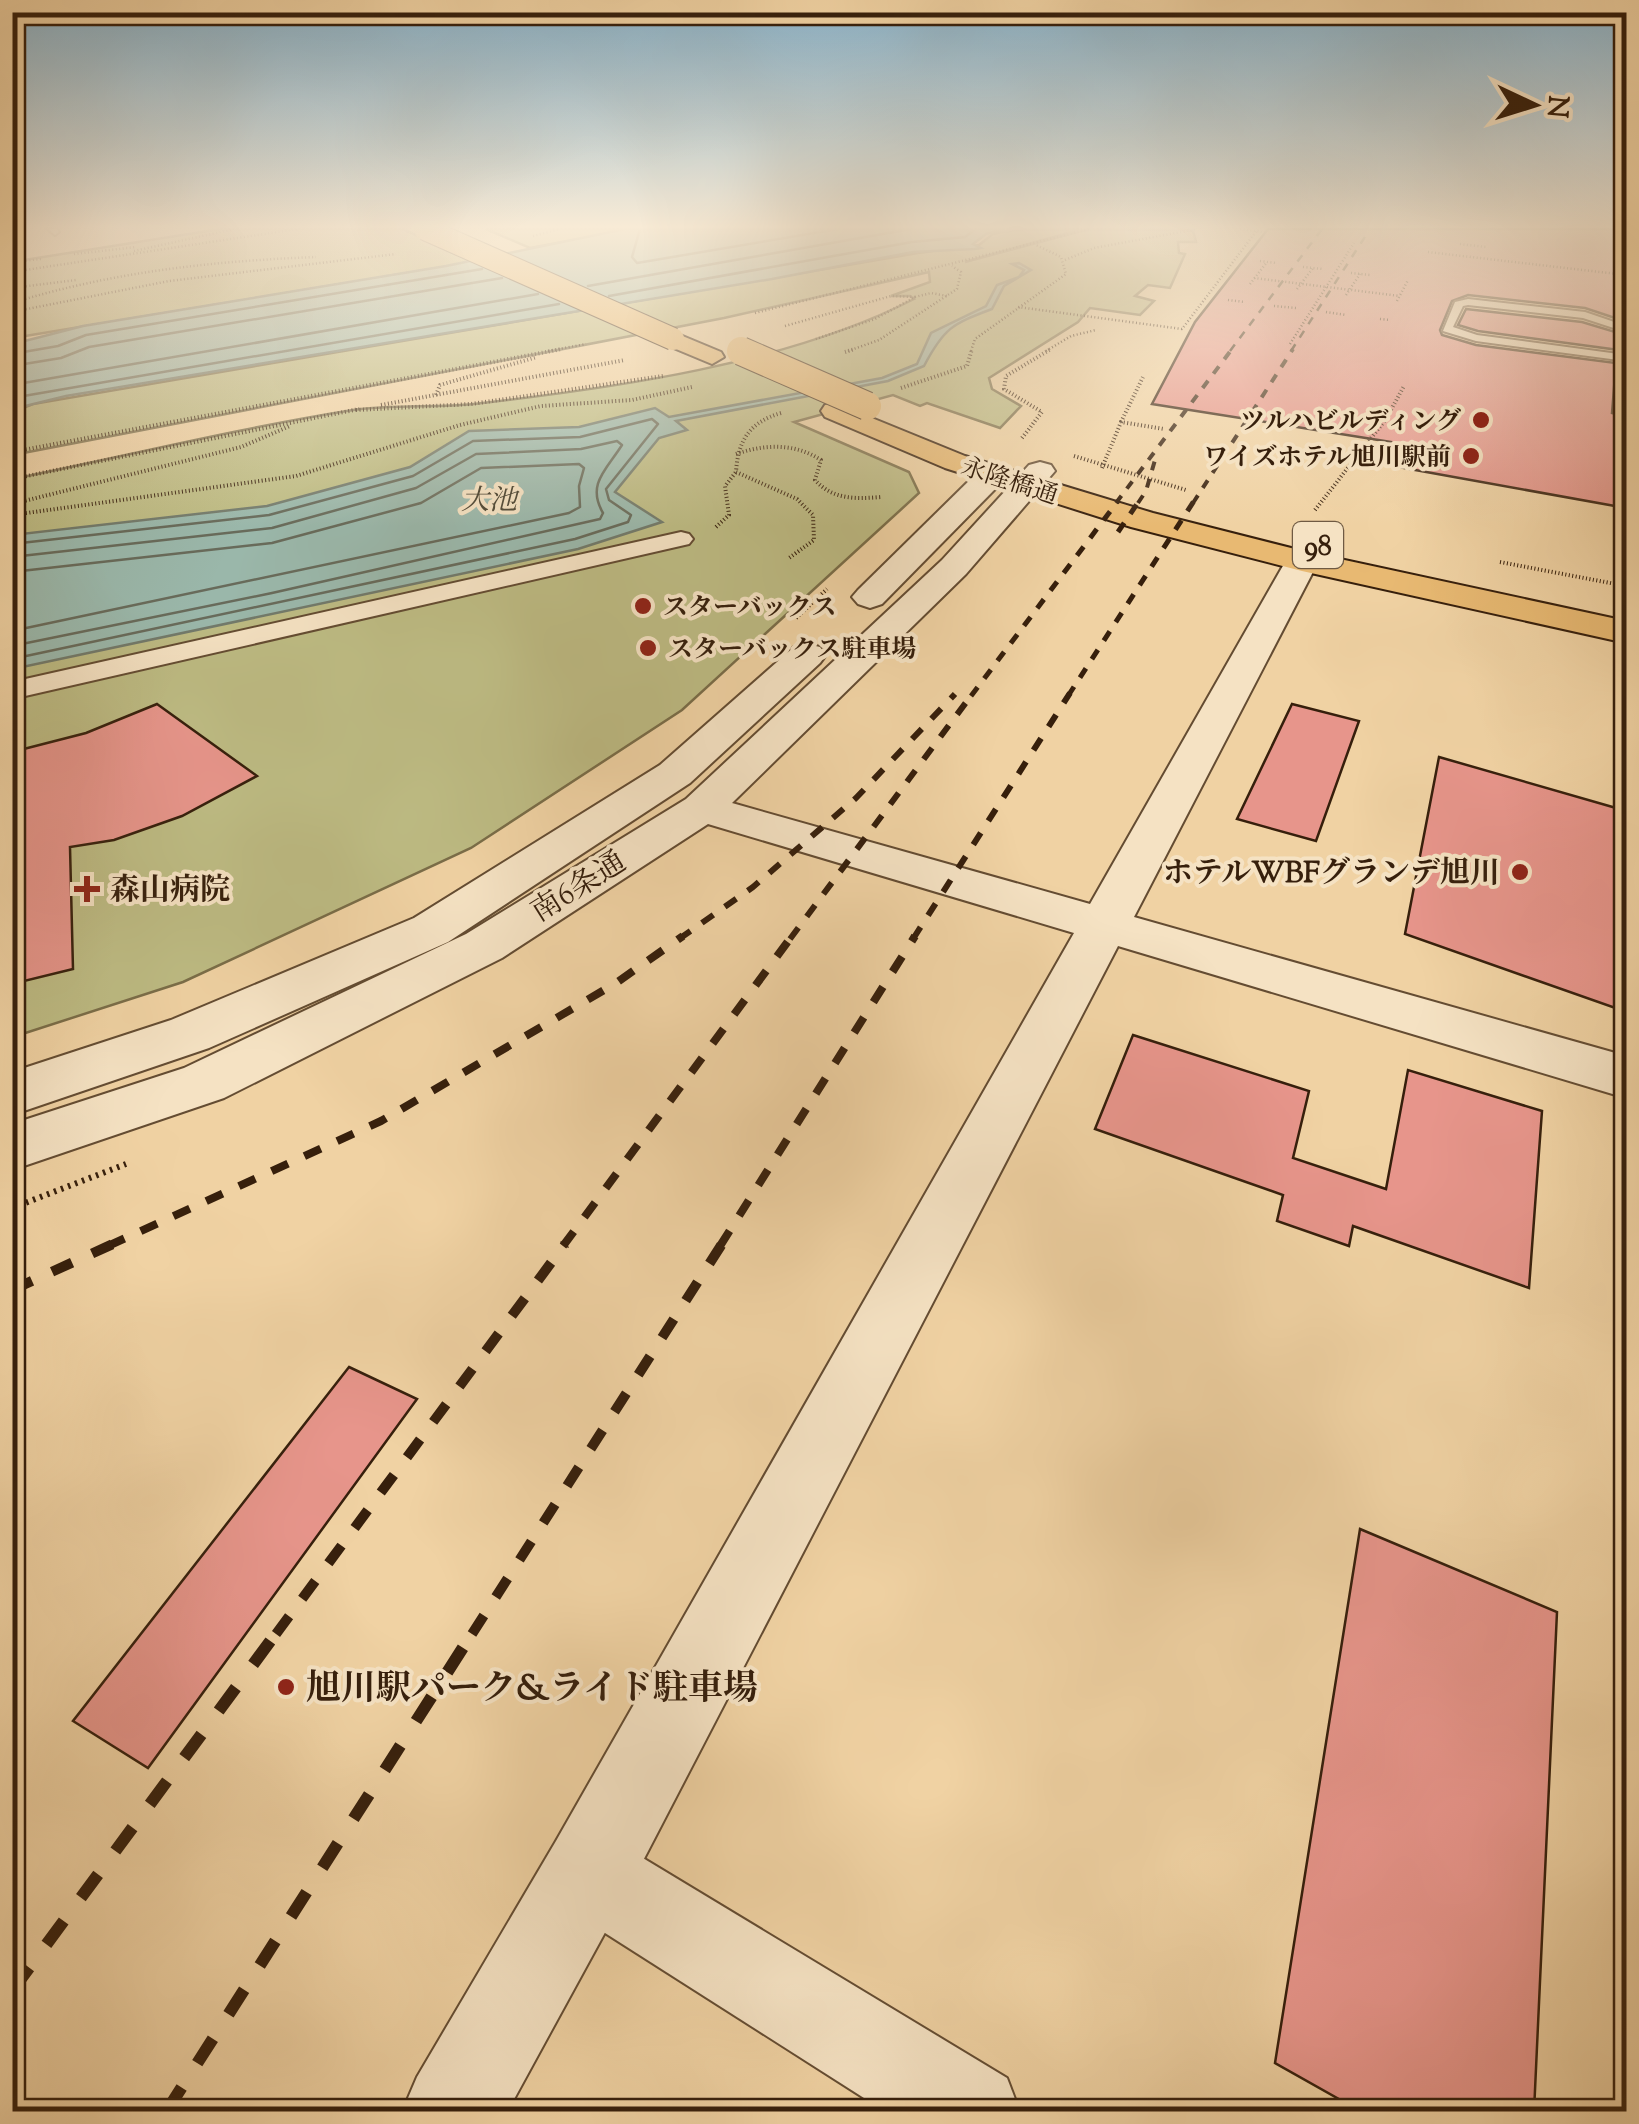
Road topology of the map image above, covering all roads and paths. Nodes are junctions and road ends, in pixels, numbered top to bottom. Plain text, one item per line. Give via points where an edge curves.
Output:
1 (666, 328) edge
2 (671, 328) edge
3 (770, 328) edge
4 (897, 328) edge
5 (1300, 328) edge
6 (1447, 328) edge
7 (1096, 330) dead end
8 (596, 342) dead end
9 (1290, 344) dead end
10 (576, 345) junction
11 (707, 345) junction
12 (840, 354) dead end
13 (1624, 359) edge
14 (1144, 375) dead end
15 (701, 384) dead end
16 (1404, 386) dead end
17 (436, 394) junction
18 (303, 420) junction
19 (1121, 422) junction
20 (1164, 429) dead end
21 (12, 452) edge
22 (736, 454) dead end
23 (1019, 467) junction
24 (736, 472) dead end
25 (12, 479) edge
26 (1201, 494) dead end
27 (881, 498) dead end
28 (12, 504) edge
29 (12, 515) edge
30 (681, 539) joint
31 (1307, 542) junction
32 (1494, 562) dead end
33 (838, 578) dead end
34 (1626, 586) edge
35 (1626, 610) edge
36 (786, 628) dead end
37 (1626, 632) edge
38 (12, 691) edge
39 (702, 808) junction
40 (1104, 924) junction
41 (1626, 1077) edge
42 (12, 1094) edge
43 (12, 1148) edge
44 (588, 1872) junction
45 (452, 2112) edge
46 (973, 2112) edge

1 - 11 main road, 永隆橋通 / 98, bridge
2 - 11 main road, 永隆橋通 / 98
3 - 11 path
4 - 12 path
5 - 9 path
6 - 13 lane
7 - 23 path via 1071,336 1006,376 1004,389 1042,412
8 - 10 path
10 - 17 path via 440,385
10 - 21 path
11 - 17 path
11 - 23 main road, 永隆橋通 / 98, bridge
11 - 23 main road, 永隆橋通 / 98 via 835,411
14 - 19 path
15 - 29 path via 632,400 542,406 296,476
16 - 31 path
17 - 18 path
18 - 25 path
18 - 28 path via 241,447
19 - 20 path
19 - 26 path via 1104,465
22 - 27 path via 773,447 813,454 821,460 815,480 820,487 853,499
23 - 31 main road, 永隆橋通 / 98
23 - 39 street, 南6条通 via 954,566
23 - 42 street, 南6条通 via 675,774 447,920 190,1034
24 - 30 path via 724,488 729,515 718,527
30 - 38 street
31 - 35 main road, 永隆橋通 / 98
31 - 37 main road, 永隆橋通 / 98
31 - 40 street
32 - 34 path
33 - 36 path
39 - 40 street
39 - 43 street, 南6条通 via 484,946 204,1083
40 - 41 street
40 - 44 street
44 - 45 street
44 - 46 street

